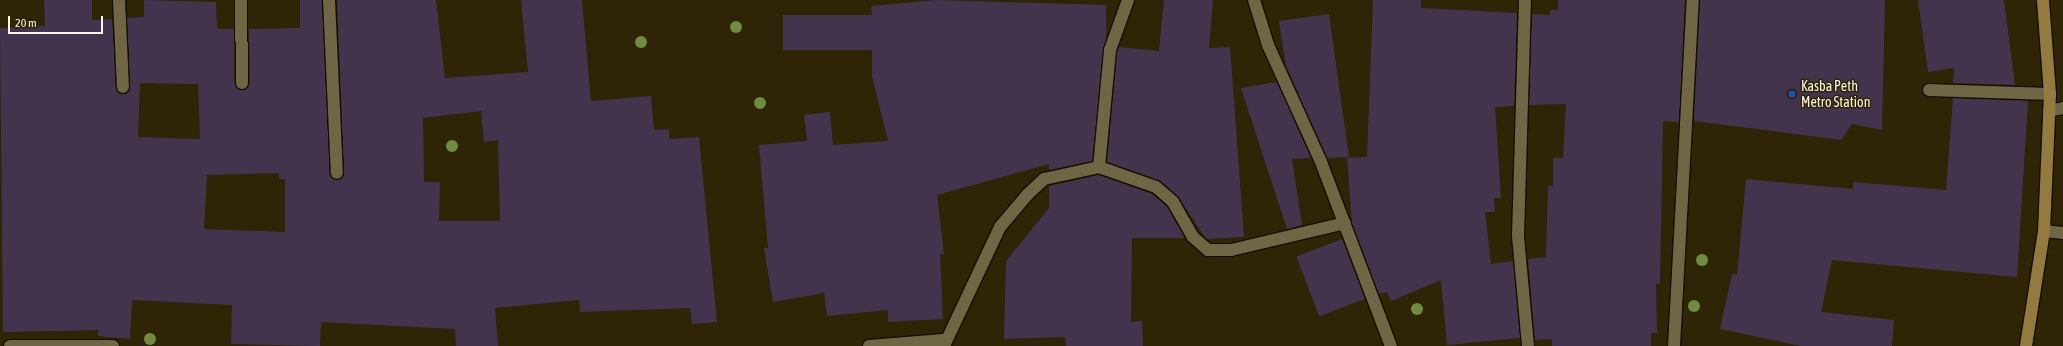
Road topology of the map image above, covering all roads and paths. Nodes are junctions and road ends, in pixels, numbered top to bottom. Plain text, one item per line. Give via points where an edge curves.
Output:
1 (119, 0) edge
2 (241, 0) edge
3 (329, 0) edge
4 (1128, 0) edge
5 (1254, 0) edge
6 (1525, 0) edge
7 (1693, 0) edge
8 (2043, 0) edge
9 (242, 83) dead end
10 (123, 87) dead end
11 (1929, 90) dead end
12 (2050, 94) junction
13 (2063, 108) edge
14 (2049, 111) junction
15 (1099, 167) junction
16 (337, 173) dead end
17 (1345, 223) junction
18 (2044, 231) junction
19 (2063, 233) edge
20 (944, 343) edge
21 (10, 346) edge
22 (113, 346) edge
23 (869, 346) edge
24 (1391, 346) edge
25 (1528, 346) edge
26 (1674, 346) edge
27 (2026, 346) edge

1 - 10 street
2 - 9 street
3 - 16 street
4 - 15 street via 1110,50
5 - 17 street via 1268,46
6 - 25 street via 1518,236
7 - 26 street
8 - 12 street
11 - 12 street
12 - 14 street
13 - 14 street
14 - 18 street
15 - 17 street via 1156,187 1173,202 1193,237 1208,250 1231,250
15 - 20 street via 1044,179 1028,194 1000,227
17 - 24 street
18 - 19 street
18 - 27 street
20 - 23 street
21 - 22 street

